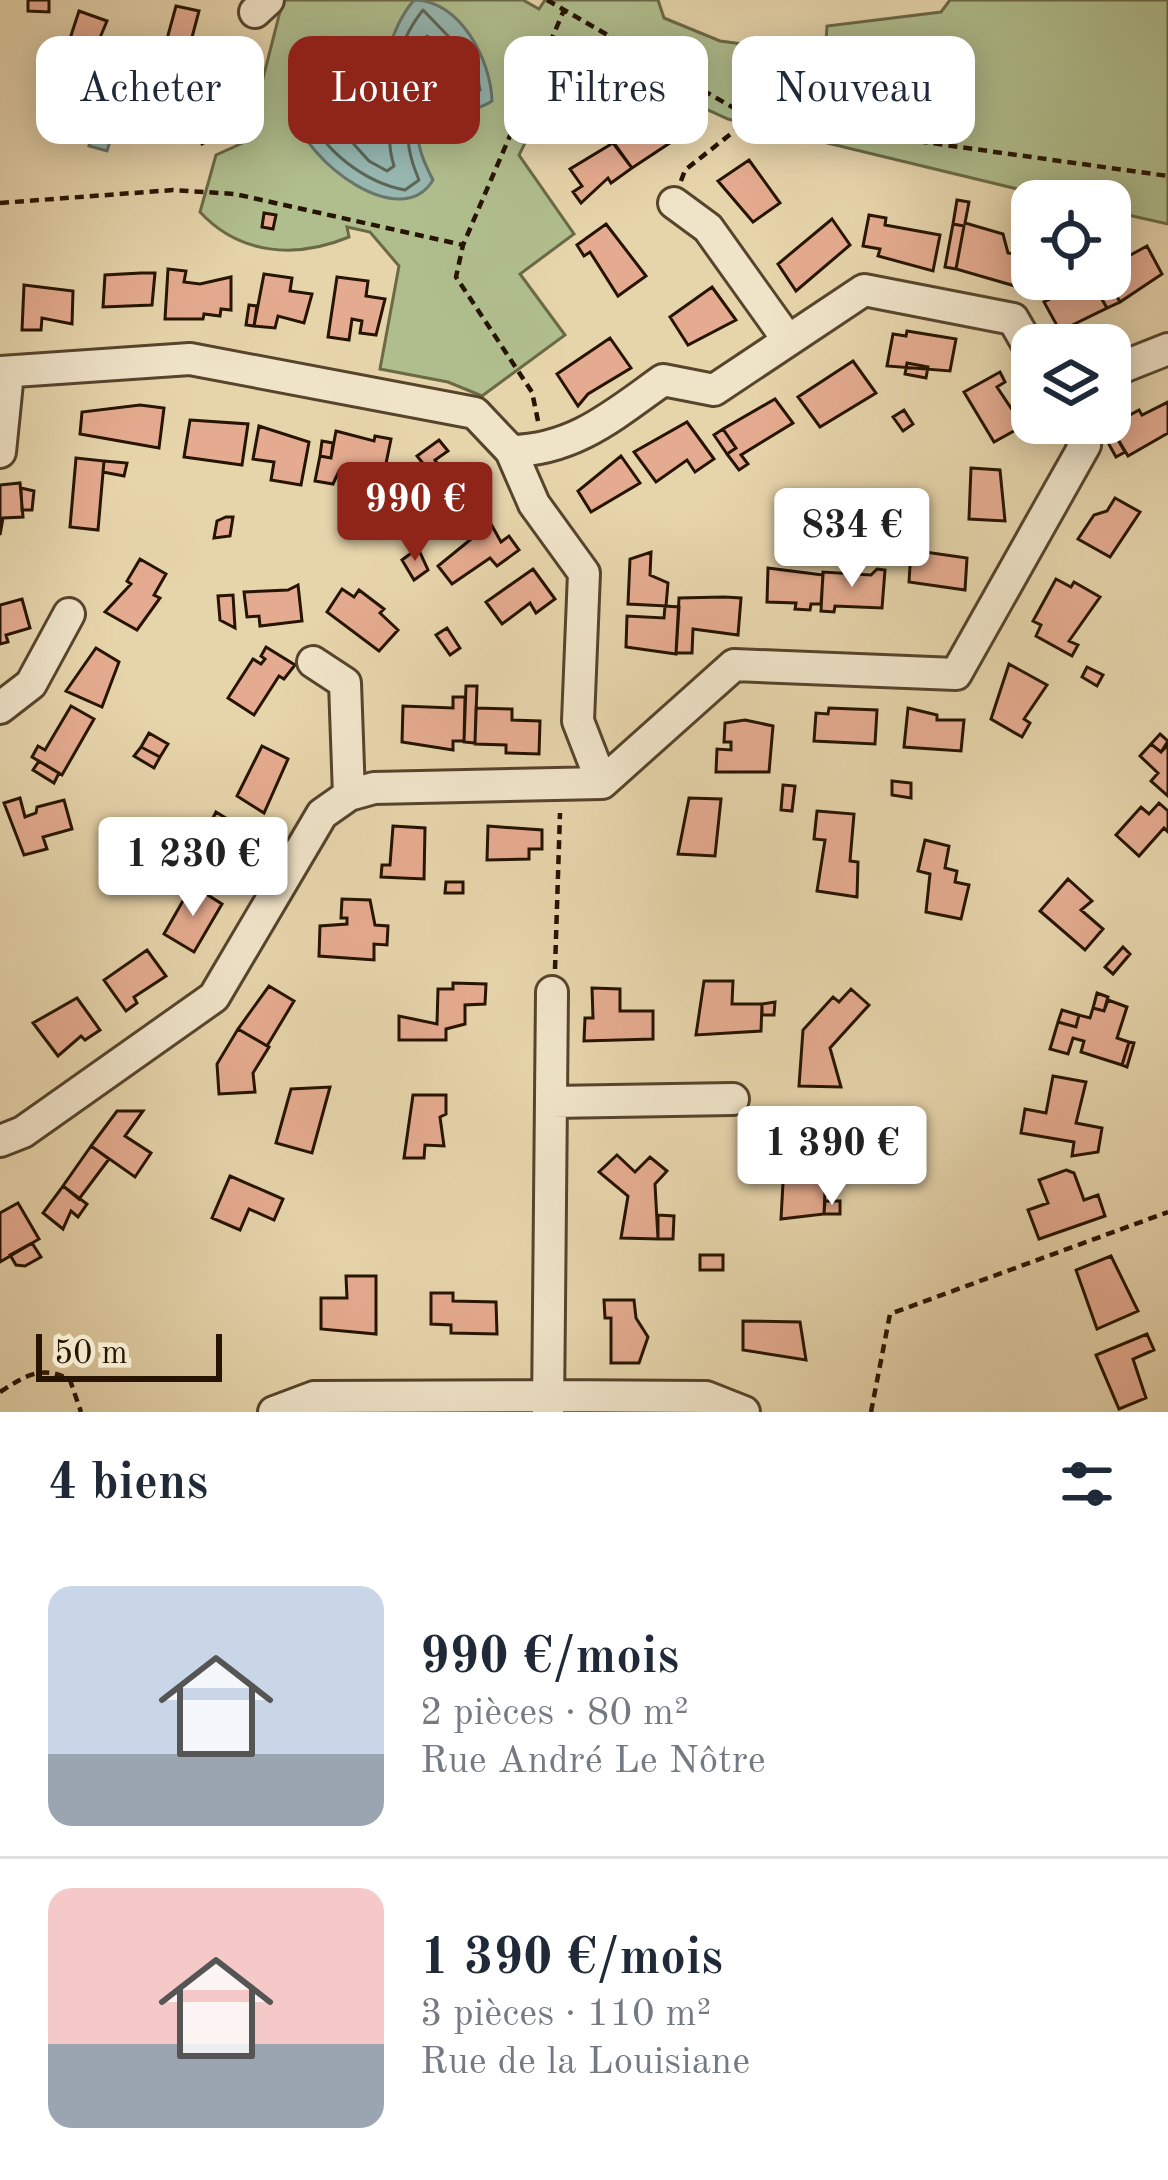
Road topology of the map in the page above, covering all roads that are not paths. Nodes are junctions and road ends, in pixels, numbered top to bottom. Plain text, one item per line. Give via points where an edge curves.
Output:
1 (674, 203) road end
2 (1016, 324) edge
3 (788, 340) junction
4 (1168, 349) edge
5 (1131, 364) edge
6 (4, 372) edge
7 (1084, 444) edge
8 (511, 451) junction
9 (0, 452) edge
10 (69, 614) dead end
11 (314, 662) dead end
12 (0, 708) edge
13 (602, 783) junction
14 (349, 795) junction
15 (552, 992) road end
16 (733, 1099) dead end
17 (552, 1102) junction
18 (0, 1141) edge
19 (549, 1404) edge
20 (274, 1412) edge
21 (744, 1412) edge

1 - 3 street via 708,228
2 - 3 street via 863,290
3 - 8 street via 714,389 663,380 580,438 544,451
4 - 5 street
6 - 8 street via 190,359 444,403 475,413
6 - 9 street
7 - 13 street via 956,674 734,665
8 - 13 street via 534,503 584,573 578,721
10 - 12 street via 32,684
11 - 14 street via 345,683
13 - 14 street
14 - 18 street via 322,814 214,997
15 - 17 street
16 - 17 street
17 - 19 street
19 - 20 street via 314,1397
19 - 21 street via 706,1397

